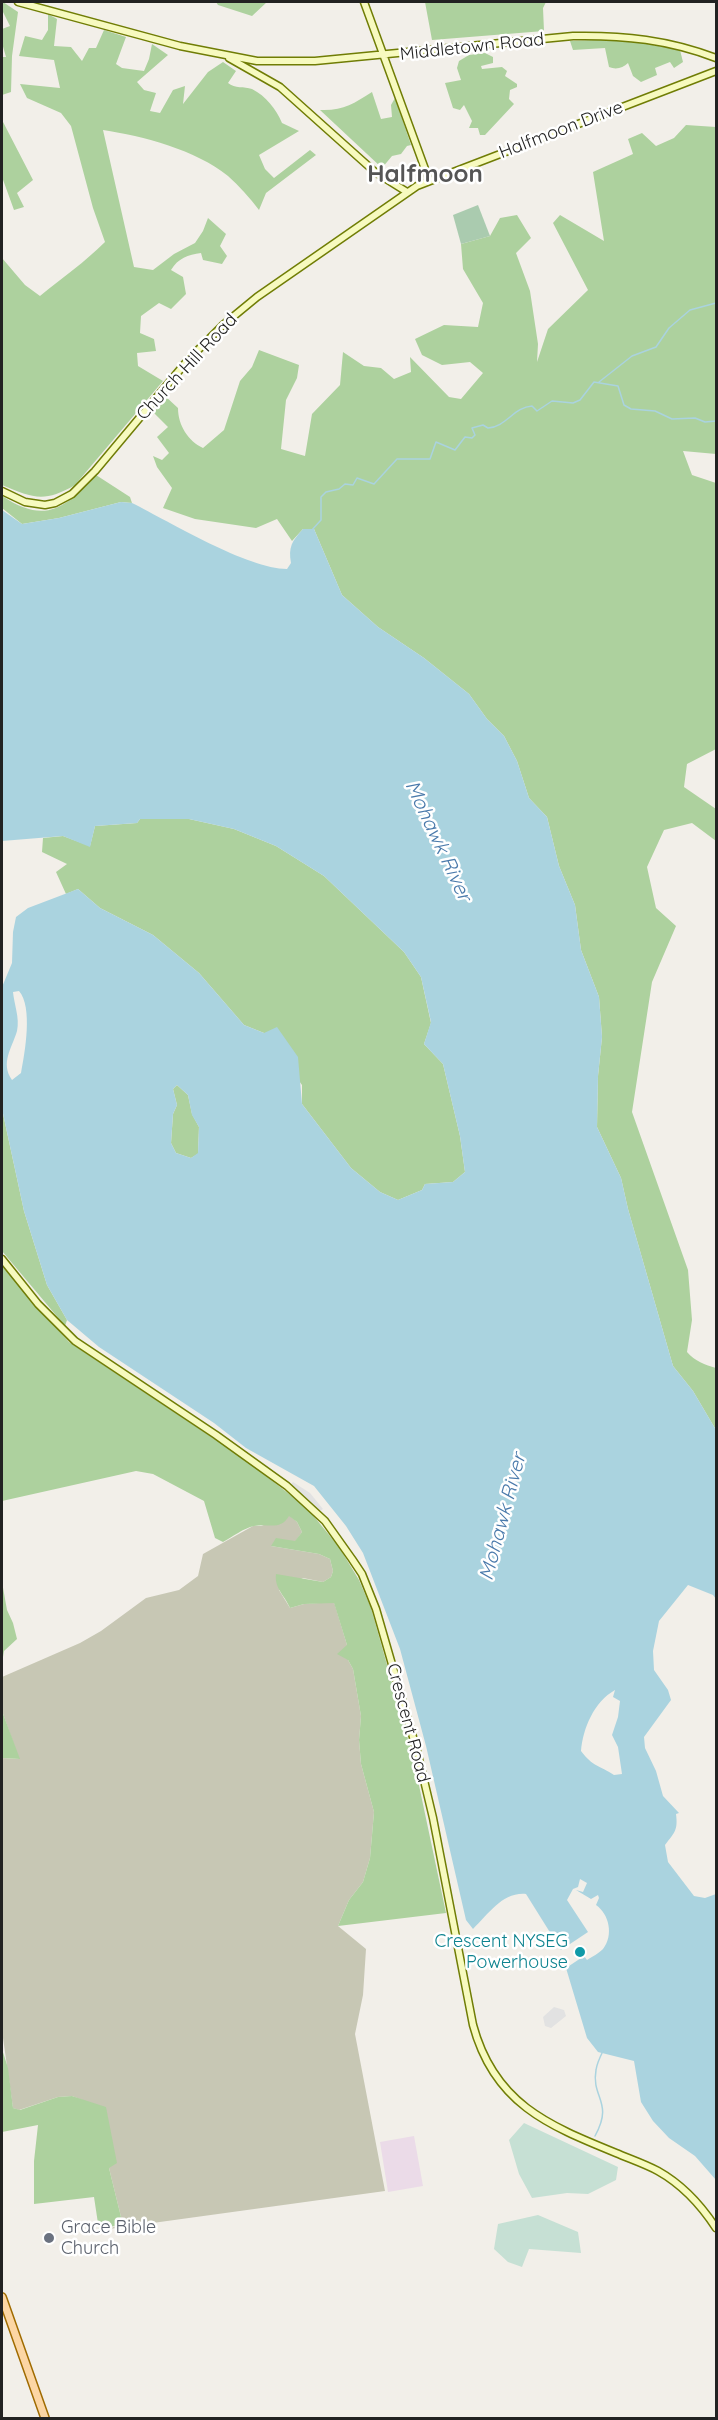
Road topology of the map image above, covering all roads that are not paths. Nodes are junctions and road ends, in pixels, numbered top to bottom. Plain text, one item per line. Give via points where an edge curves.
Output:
1 (18, 2) edge
2 (364, 2) edge
3 (225, 55) junction
4 (384, 56) junction
5 (717, 58) edge
6 (717, 71) edge
7 (429, 180) junction
8 (408, 192) junction
9 (2, 491) edge
10 (2, 1259) edge
11 (717, 2228) edge
12 (2, 2297) edge
13 (45, 2418) edge

1 - 3 street
2 - 4 street
3 - 4 street, Middletown Road via 285,62
3 - 8 street via 280,87 375,172
4 - 5 street, Middletown Road via 610,35 667,42
4 - 7 street
6 - 7 street, Halfmoon Drive
7 - 8 street, Halfmoon Drive
8 - 9 street, Church Hill Road via 223,325 72,494 45,505 25,502
10 - 11 street, Crescent Road via 38,1304 75,1341 287,1486 311,1505 342,1543 362,1574 376,1609 417,1751 473,2025 488,2065 528,2111 657,2171 686,2192
12 - 13 main road

